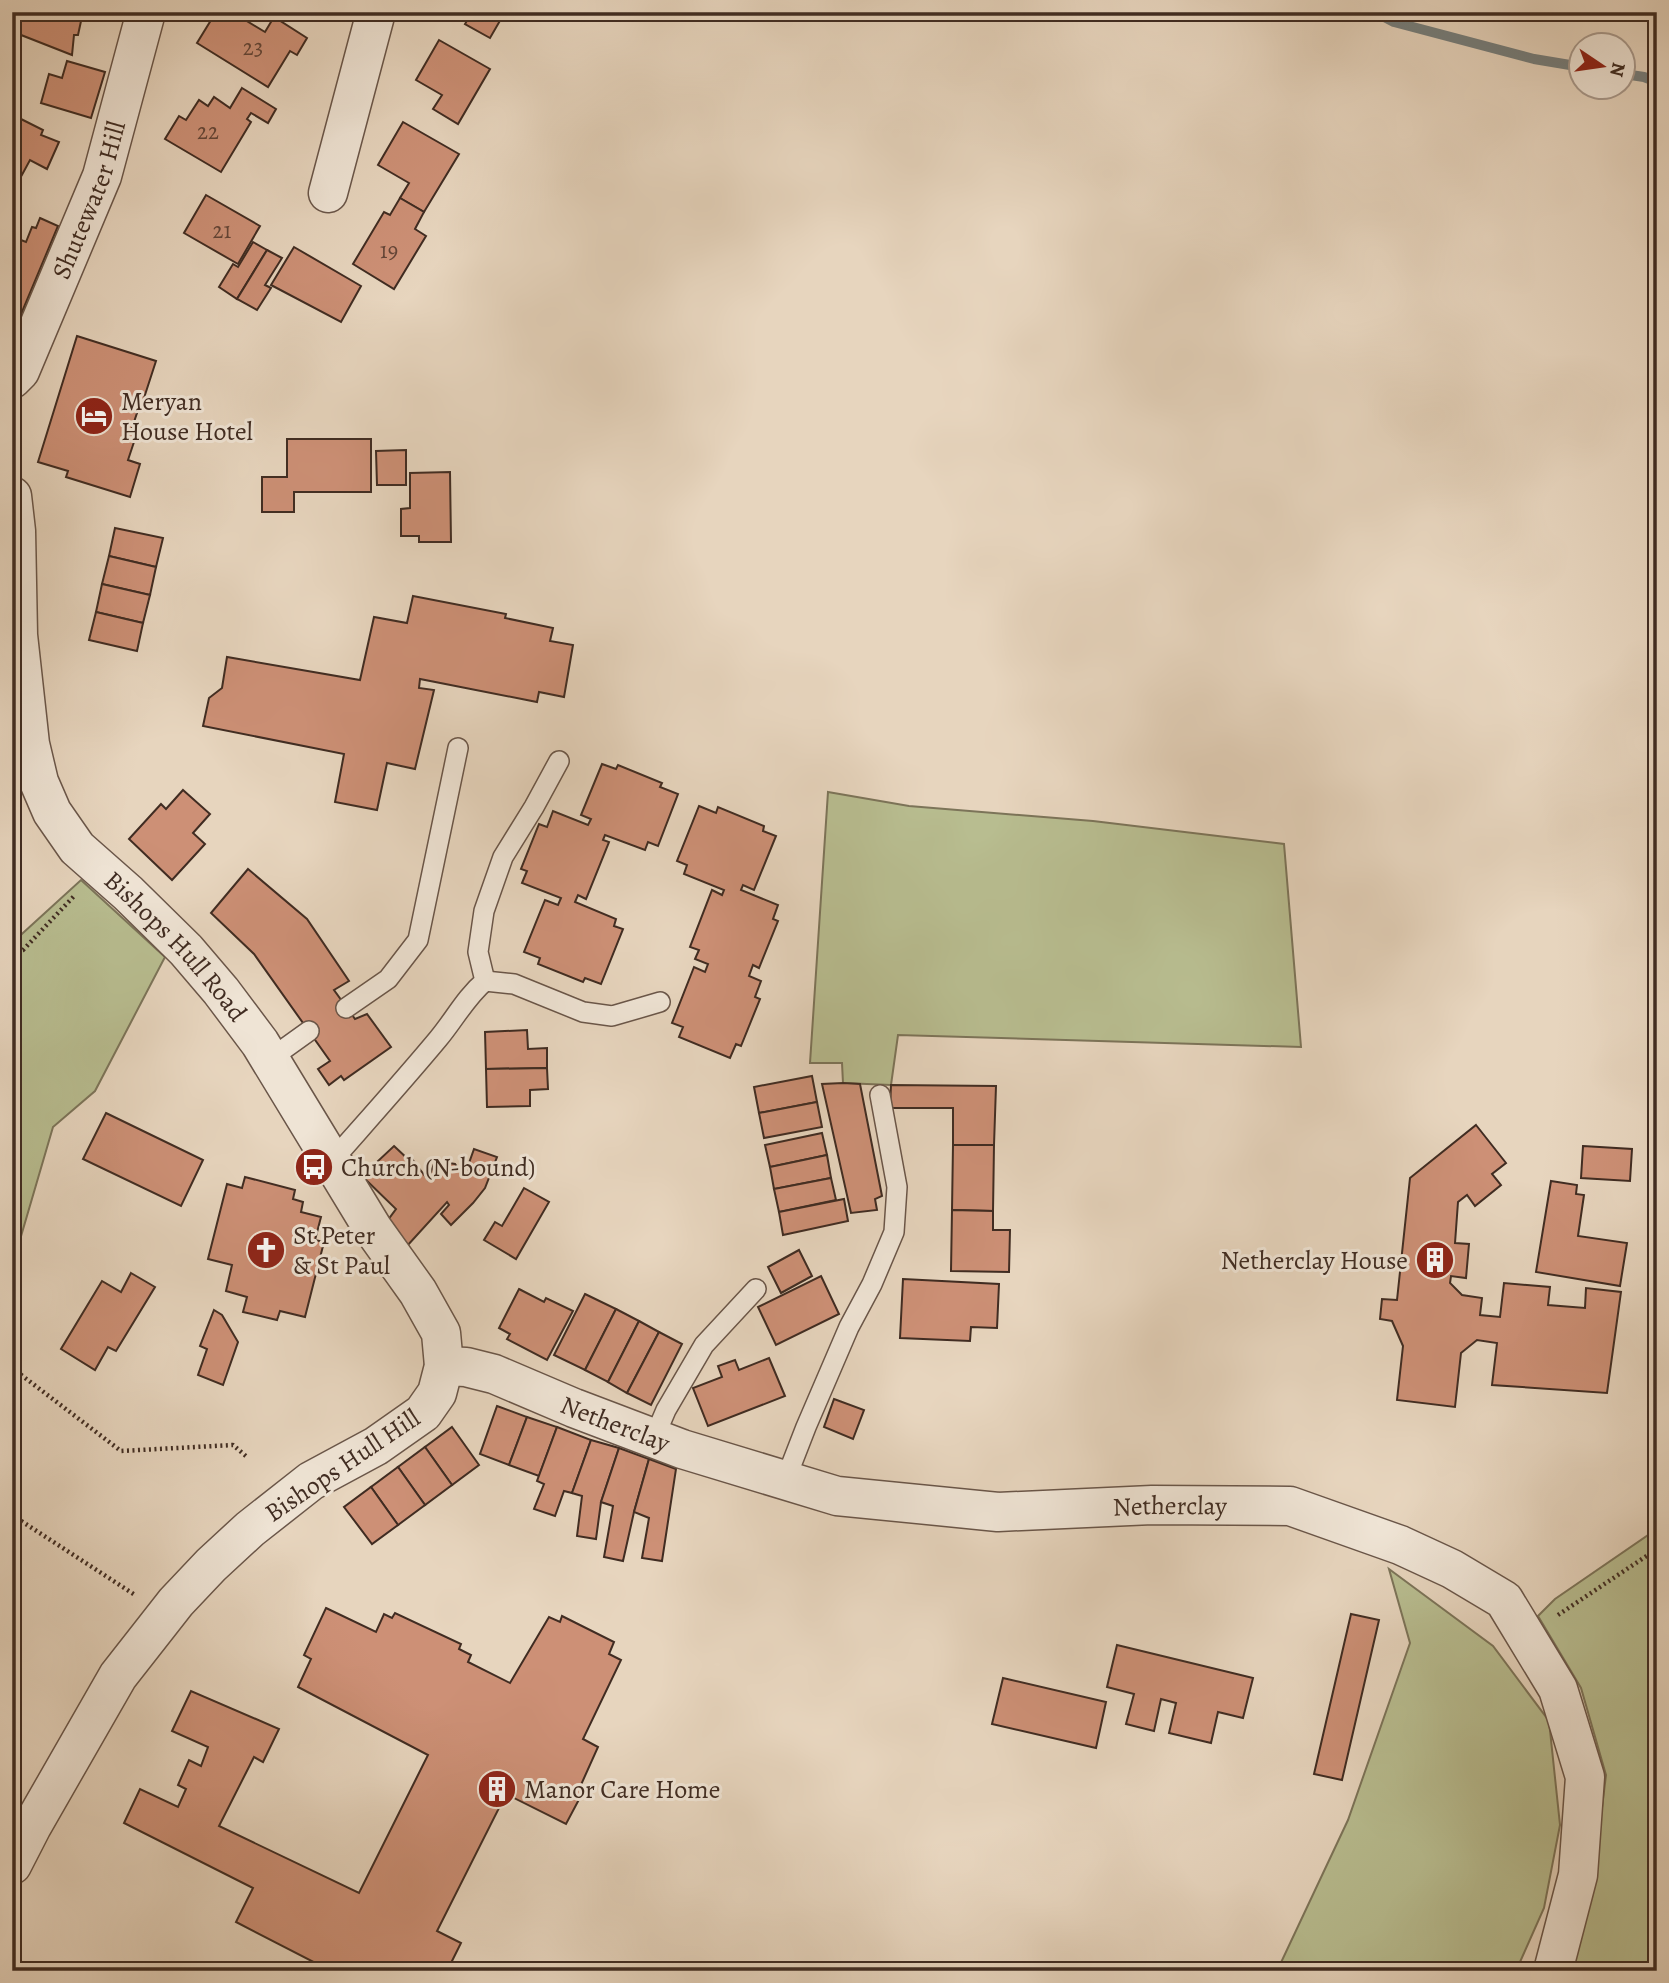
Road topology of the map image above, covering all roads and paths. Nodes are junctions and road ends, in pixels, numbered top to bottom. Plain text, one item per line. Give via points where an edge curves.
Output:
1 (146, 12) edge
2 (376, 12) edge
3 (328, 193) dead end
4 (12, 379) edge
5 (12, 496) edge
6 (458, 748) dead end
7 (559, 761) dead end
8 (101, 868) junction
9 (12, 952) edge
10 (485, 981) junction
11 (660, 1002) dead end
12 (346, 1008) dead end
13 (309, 1031) dead end
14 (270, 1059) junction
15 (880, 1095) dead end
16 (331, 1162) junction
17 (755, 1289) dead end
18 (444, 1366) junction
19 (12, 1368) edge
20 (654, 1438) junction
21 (247, 1457) dead end
22 (785, 1481) junction
23 (12, 1516) edge
24 (1657, 1549) edge
25 (163, 1618) junction
26 (1524, 1634) junction
27 (12, 1864) edge
28 (1553, 1971) edge

1 - 4 street, Shutewater Hill via 102,176 20,371
2 - 3 street
5 - 8 street, Bishops Hull Road via 18,635 30,744 39,782 52,812 77,848
6 - 12 lane via 418,940 388,979
7 - 10 lane via 503,857 492,889 478,952
8 - 9 path via 23,950
8 - 14 street, Bishops Hull Road via 186,950
10 - 11 lane via 514,984 583,1012 612,1016
10 - 16 lane
13 - 14 lane
14 - 16 street, Bishops Hull Road
15 - 22 lane via 897,1187 894,1232 849,1326
16 - 18 street, Bishops Hull Road via 441,1333
17 - 20 lane via 704,1345
18 - 20 street, Netherclay via 494,1374
18 - 25 street, Bishops Hull Hill via 436,1393 423,1413 376,1447 311,1481 231,1547
19 - 21 path via 121,1451 233,1445
20 - 22 street, Netherclay
22 - 26 street, Netherclay via 837,1496 998,1512 1152,1505 1290,1506 1400,1545 1452,1569 1504,1600
23 - 25 path via 130,1591
24 - 26 path
25 - 27 street, Bishops Hull Hill via 118,1676
26 - 28 street, Netherclay via 1558,1689 1586,1777 1578,1875

